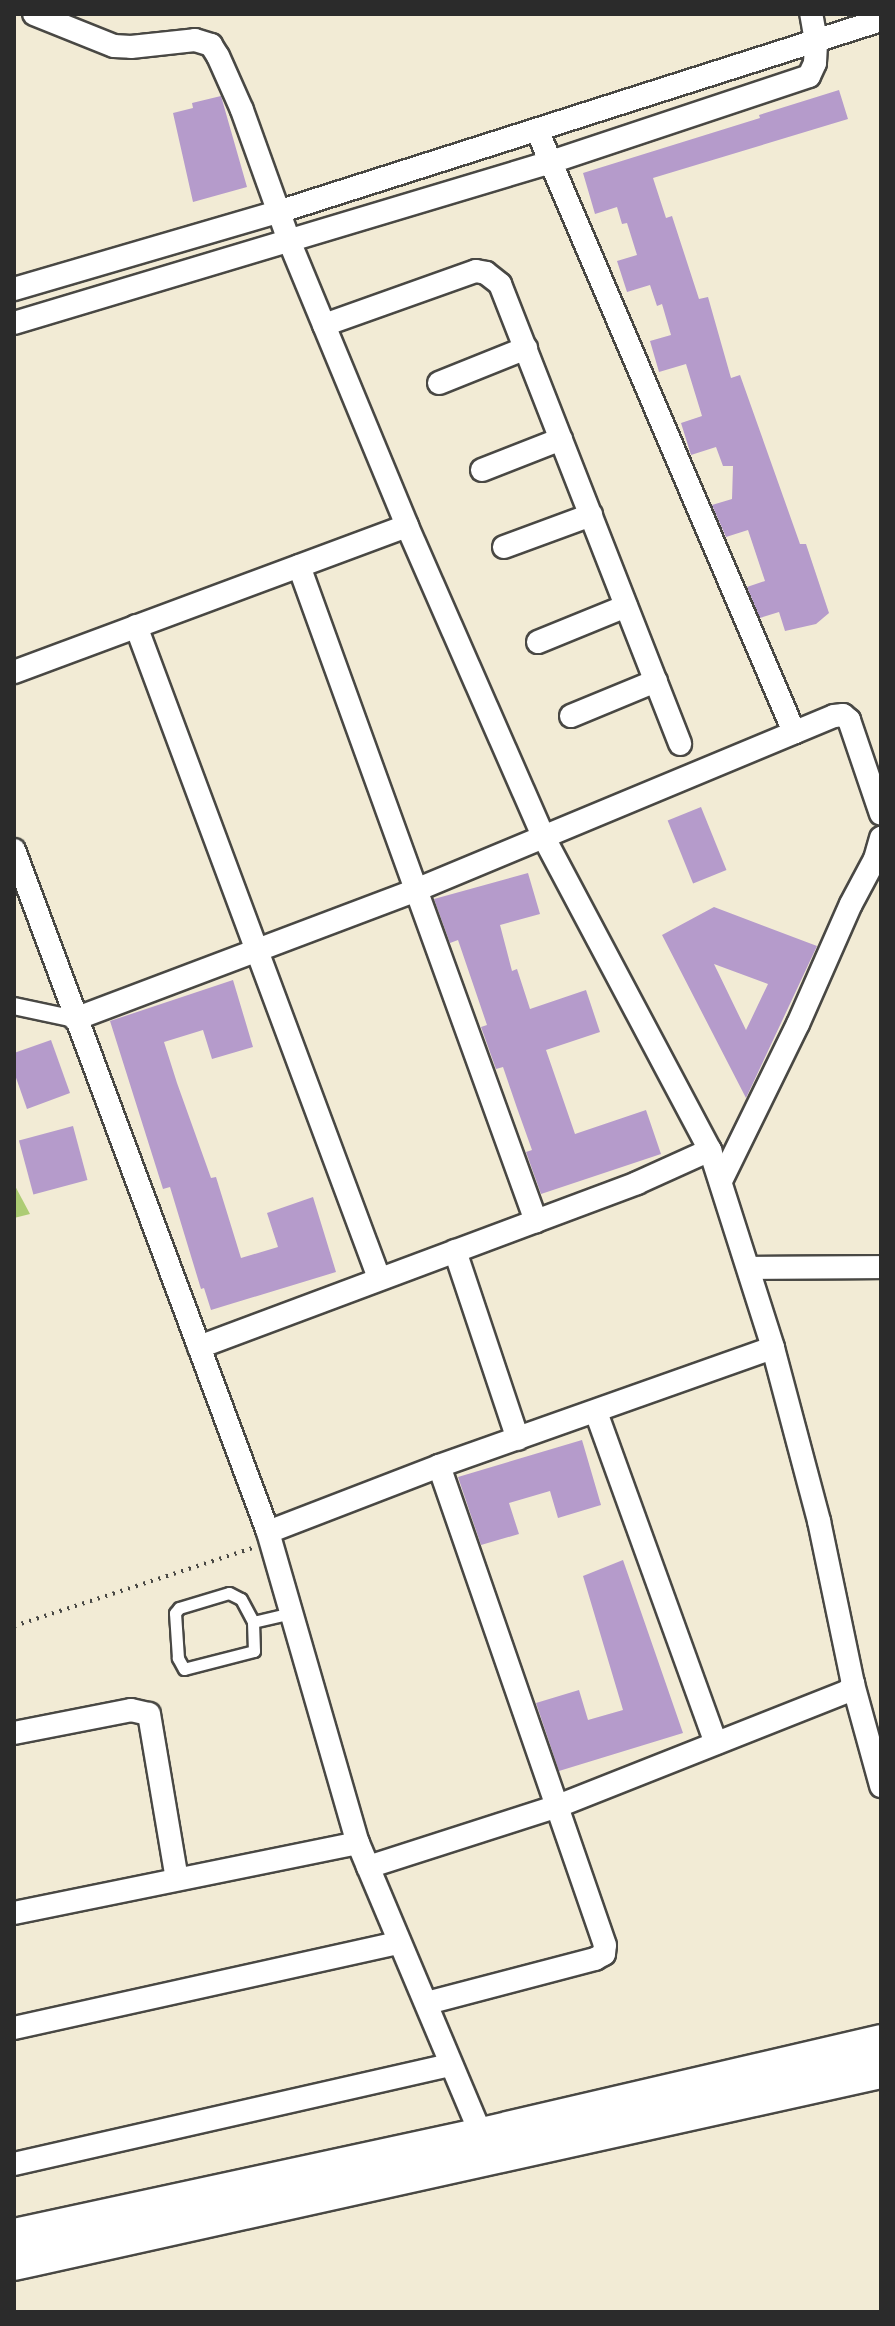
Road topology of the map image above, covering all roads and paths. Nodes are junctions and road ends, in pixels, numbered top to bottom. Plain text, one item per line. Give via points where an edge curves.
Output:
1 (34, 14) edge
2 (811, 14) edge
3 (881, 20) edge
4 (816, 41) junction
5 (537, 130) junction
6 (551, 162) junction
7 (278, 212) junction
8 (290, 243) junction
9 (14, 289) edge
10 (14, 323) edge
11 (324, 325) junction
12 (526, 348) junction
13 (439, 383) dead end
14 (561, 439) junction
15 (482, 470) dead end
16 (591, 515) junction
17 (407, 526) junction
18 (504, 547) dead end
19 (299, 566) junction
20 (626, 606) junction
21 (136, 626) junction
22 (538, 642) dead end
23 (14, 672) edge
24 (656, 681) junction
25 (571, 716) dead end
26 (794, 732) junction
27 (680, 744) dead end
28 (881, 814) edge
29 (543, 836) junction
30 (881, 838) edge
31 (14, 850) edge
32 (416, 890) junction
33 (256, 949) junction
34 (14, 1006) edge
35 (75, 1019) junction
36 (710, 1150) junction
37 (721, 1181) junction
38 (536, 1221) junction
39 (455, 1251) junction
40 (881, 1267) edge
41 (749, 1268) junction
42 (379, 1278) junction
43 (199, 1347) junction
44 (773, 1348) junction
45 (596, 1412) junction
46 (518, 1439) junction
47 (439, 1466) junction
48 (269, 1537) junction
49 (291, 1613) junction
50 (253, 1622) junction
51 (14, 1626) edge
52 (853, 1684) junction
53 (14, 1733) edge
54 (716, 1743) junction
55 (881, 1786) edge
56 (558, 1806) junction
57 (358, 1843) junction
58 (368, 1867) junction
59 (177, 1879) junction
60 (14, 1913) edge
61 (398, 1943) junction
62 (427, 2003) junction
63 (14, 2028) edge
64 (881, 2042) edge
65 (451, 2065) junction
66 (881, 2071) edge
67 (486, 2147) junction
68 (14, 2164) edge
69 (14, 2236) edge
70 (14, 2263) edge

1 - 7 street via 114,46 195,40 211,45 242,110
2 - 4 street
3 - 4 street
4 - 5 street
4 - 6 street via 809,76
5 - 6 street
5 - 7 street
6 - 8 street
6 - 26 street
7 - 8 street
7 - 9 street
8 - 10 street
8 - 11 street
11 - 12 street via 481,272 500,284
11 - 17 street
12 - 13 street
12 - 14 street
14 - 15 street
14 - 16 street
16 - 18 street
16 - 20 street
17 - 19 street
17 - 29 street
19 - 21 street
19 - 32 street
20 - 22 street
20 - 24 street
21 - 23 street
21 - 33 street
24 - 25 street
24 - 27 street
26 - 28 street via 834,716 849,720
26 - 29 street
29 - 32 street
29 - 36 street
30 - 37 street
31 - 35 street
32 - 33 street
32 - 38 street
33 - 35 street
33 - 42 street
34 - 35 street
35 - 43 street
36 - 37 street
36 - 38 street
37 - 41 street
38 - 39 street
39 - 42 street
39 - 46 street
40 - 41 street
41 - 44 street
42 - 43 street
43 - 48 street
44 - 45 street
44 - 52 street via 819,1521
45 - 46 street
45 - 54 street
46 - 47 street
47 - 48 street
47 - 56 street
48 - 49 street
48 - 51 path
49 - 50 lane
49 - 57 street
50 - 50 lane via 241,1599 229,1593 179,1608 173,1620 180,1664 187,1670 250,1655 256,1647
52 - 54 street via 848,1691
52 - 55 street
53 - 59 street via 131,1710 149,1714
54 - 56 street
56 - 58 street
56 - 62 street via 604,1954
57 - 58 street
57 - 59 street
58 - 61 street
59 - 60 street
61 - 62 street
61 - 63 street
62 - 65 street
64 - 67 main road
65 - 67 street
65 - 68 street
66 - 67 main road
67 - 69 main road
67 - 70 main road

